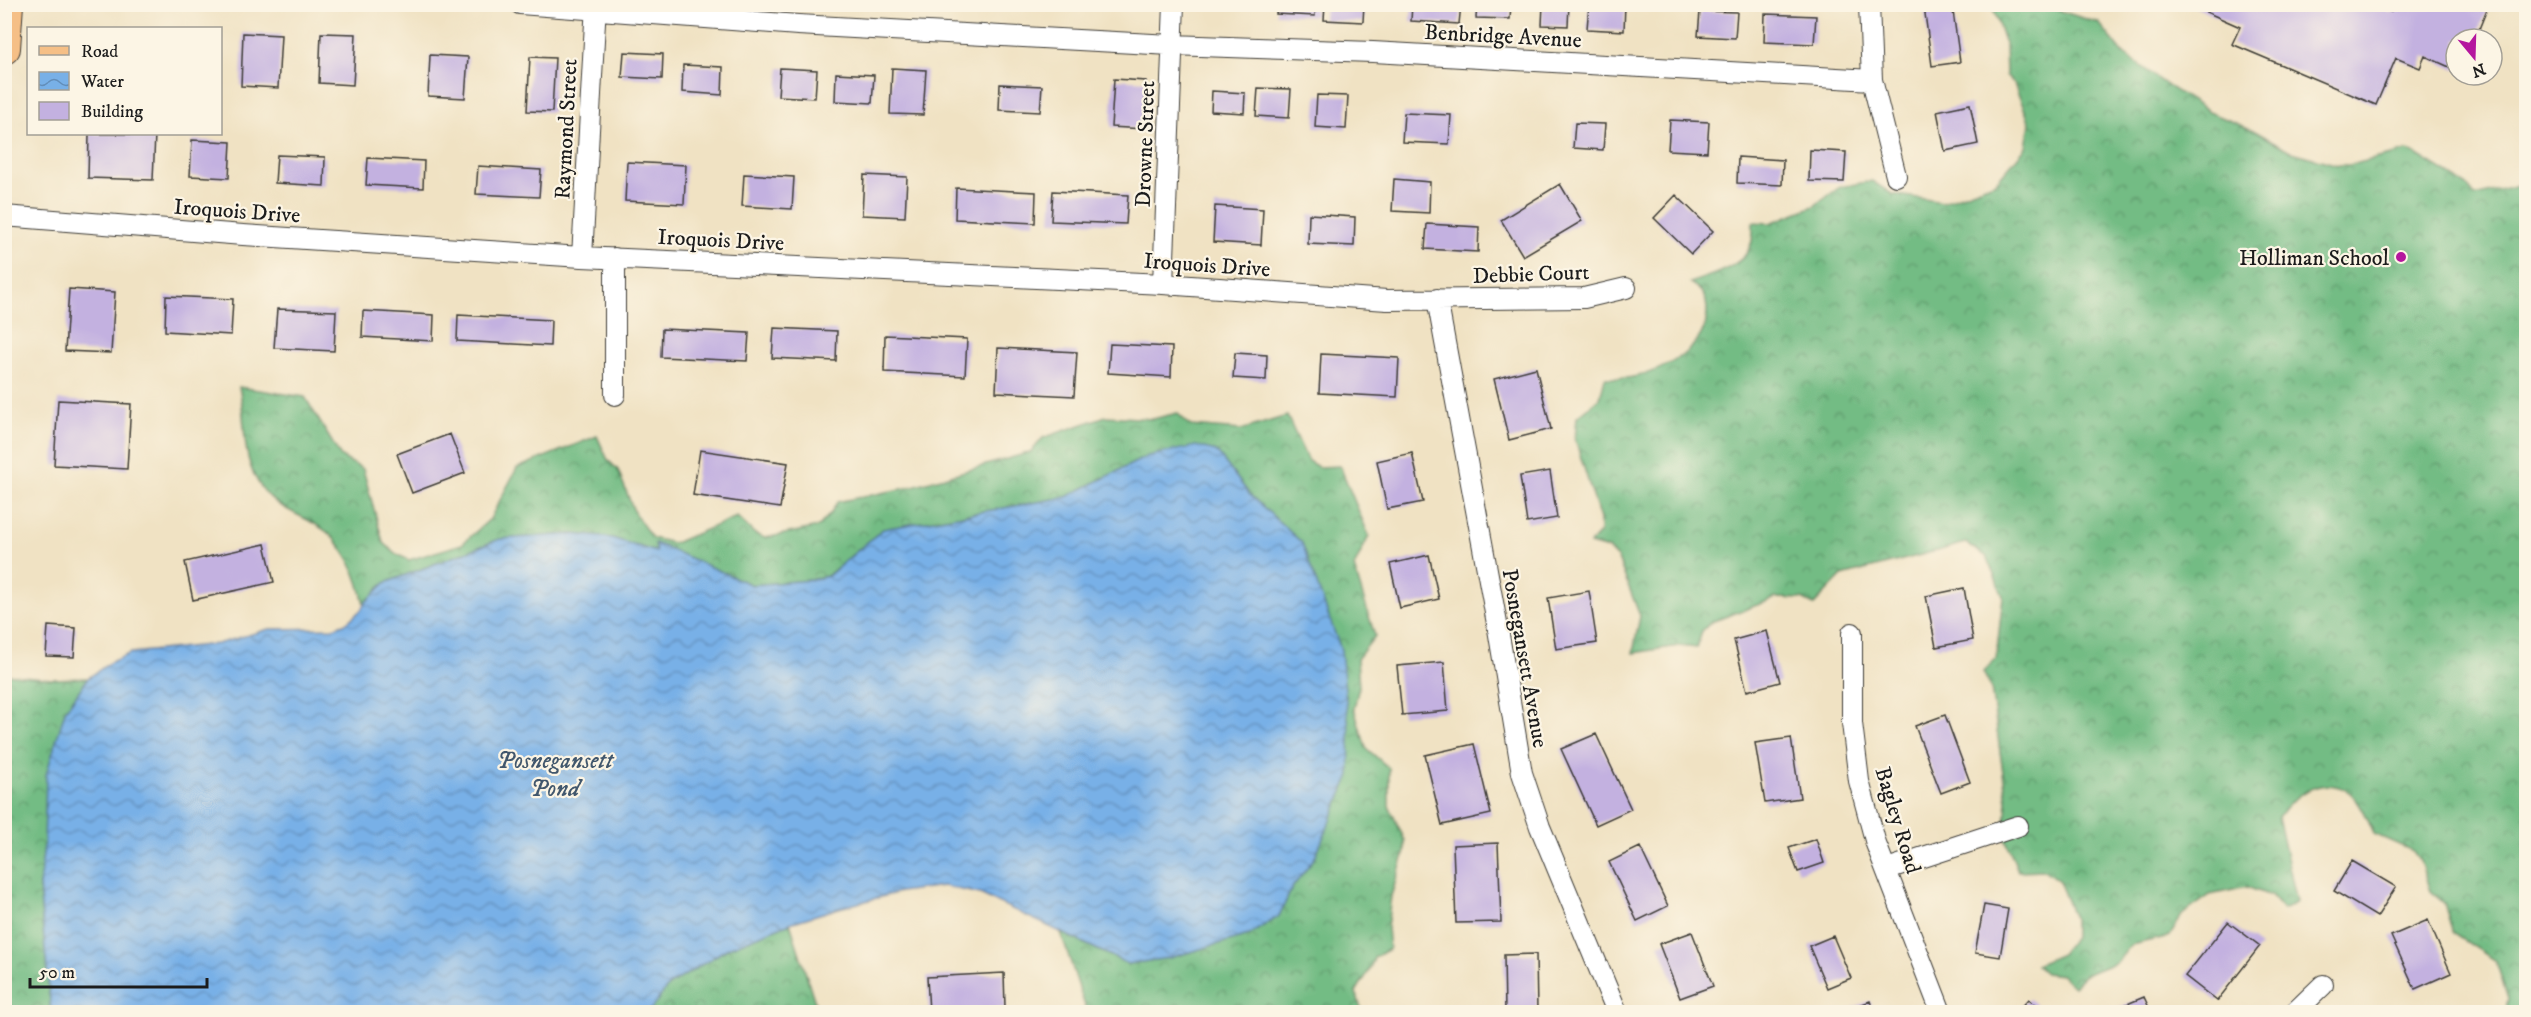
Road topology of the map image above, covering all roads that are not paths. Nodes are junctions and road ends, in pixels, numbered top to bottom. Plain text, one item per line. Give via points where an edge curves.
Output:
1 (7, 4) edge
2 (520, 4) edge
3 (1174, 4) edge
4 (1869, 4) edge
5 (596, 6) edge
6 (1171, 45) junction
7 (4, 48) edge
8 (1872, 80) junction
9 (1896, 176) dead end
10 (4, 216) edge
11 (582, 257) junction
12 (615, 258) junction
13 (1163, 284) junction
14 (1626, 288) dead end
15 (1437, 299) junction
16 (615, 395) dead end
17 (1852, 633) dead end
18 (2018, 826) dead end
19 (1887, 869) junction
20 (2323, 985) dead end
21 (1617, 1012) edge
22 (1941, 1012) edge
23 (2295, 1012) edge

1 - 7 main road
2 - 5 street, Benbridge Avenue
3 - 6 street, Drowne Street
4 - 8 street
5 - 6 street, Benbridge Avenue via 798,25
5 - 11 street, Raymond Street
6 - 8 street, Benbridge Avenue
6 - 13 street, Drowne Street
8 - 9 street
10 - 11 street, Iroquois Drive
11 - 12 street, Iroquois Drive
12 - 13 street, Iroquois Drive
12 - 16 street
13 - 15 street, Iroquois Drive via 1387,300
14 - 15 street, Debbie Court via 1584,298
15 - 21 street, Posnegansett Avenue via 1522,773 1540,827
17 - 19 street, Bagley Road via 1852,723 1859,781
18 - 19 street
19 - 22 street, Bagley Road
20 - 23 street

